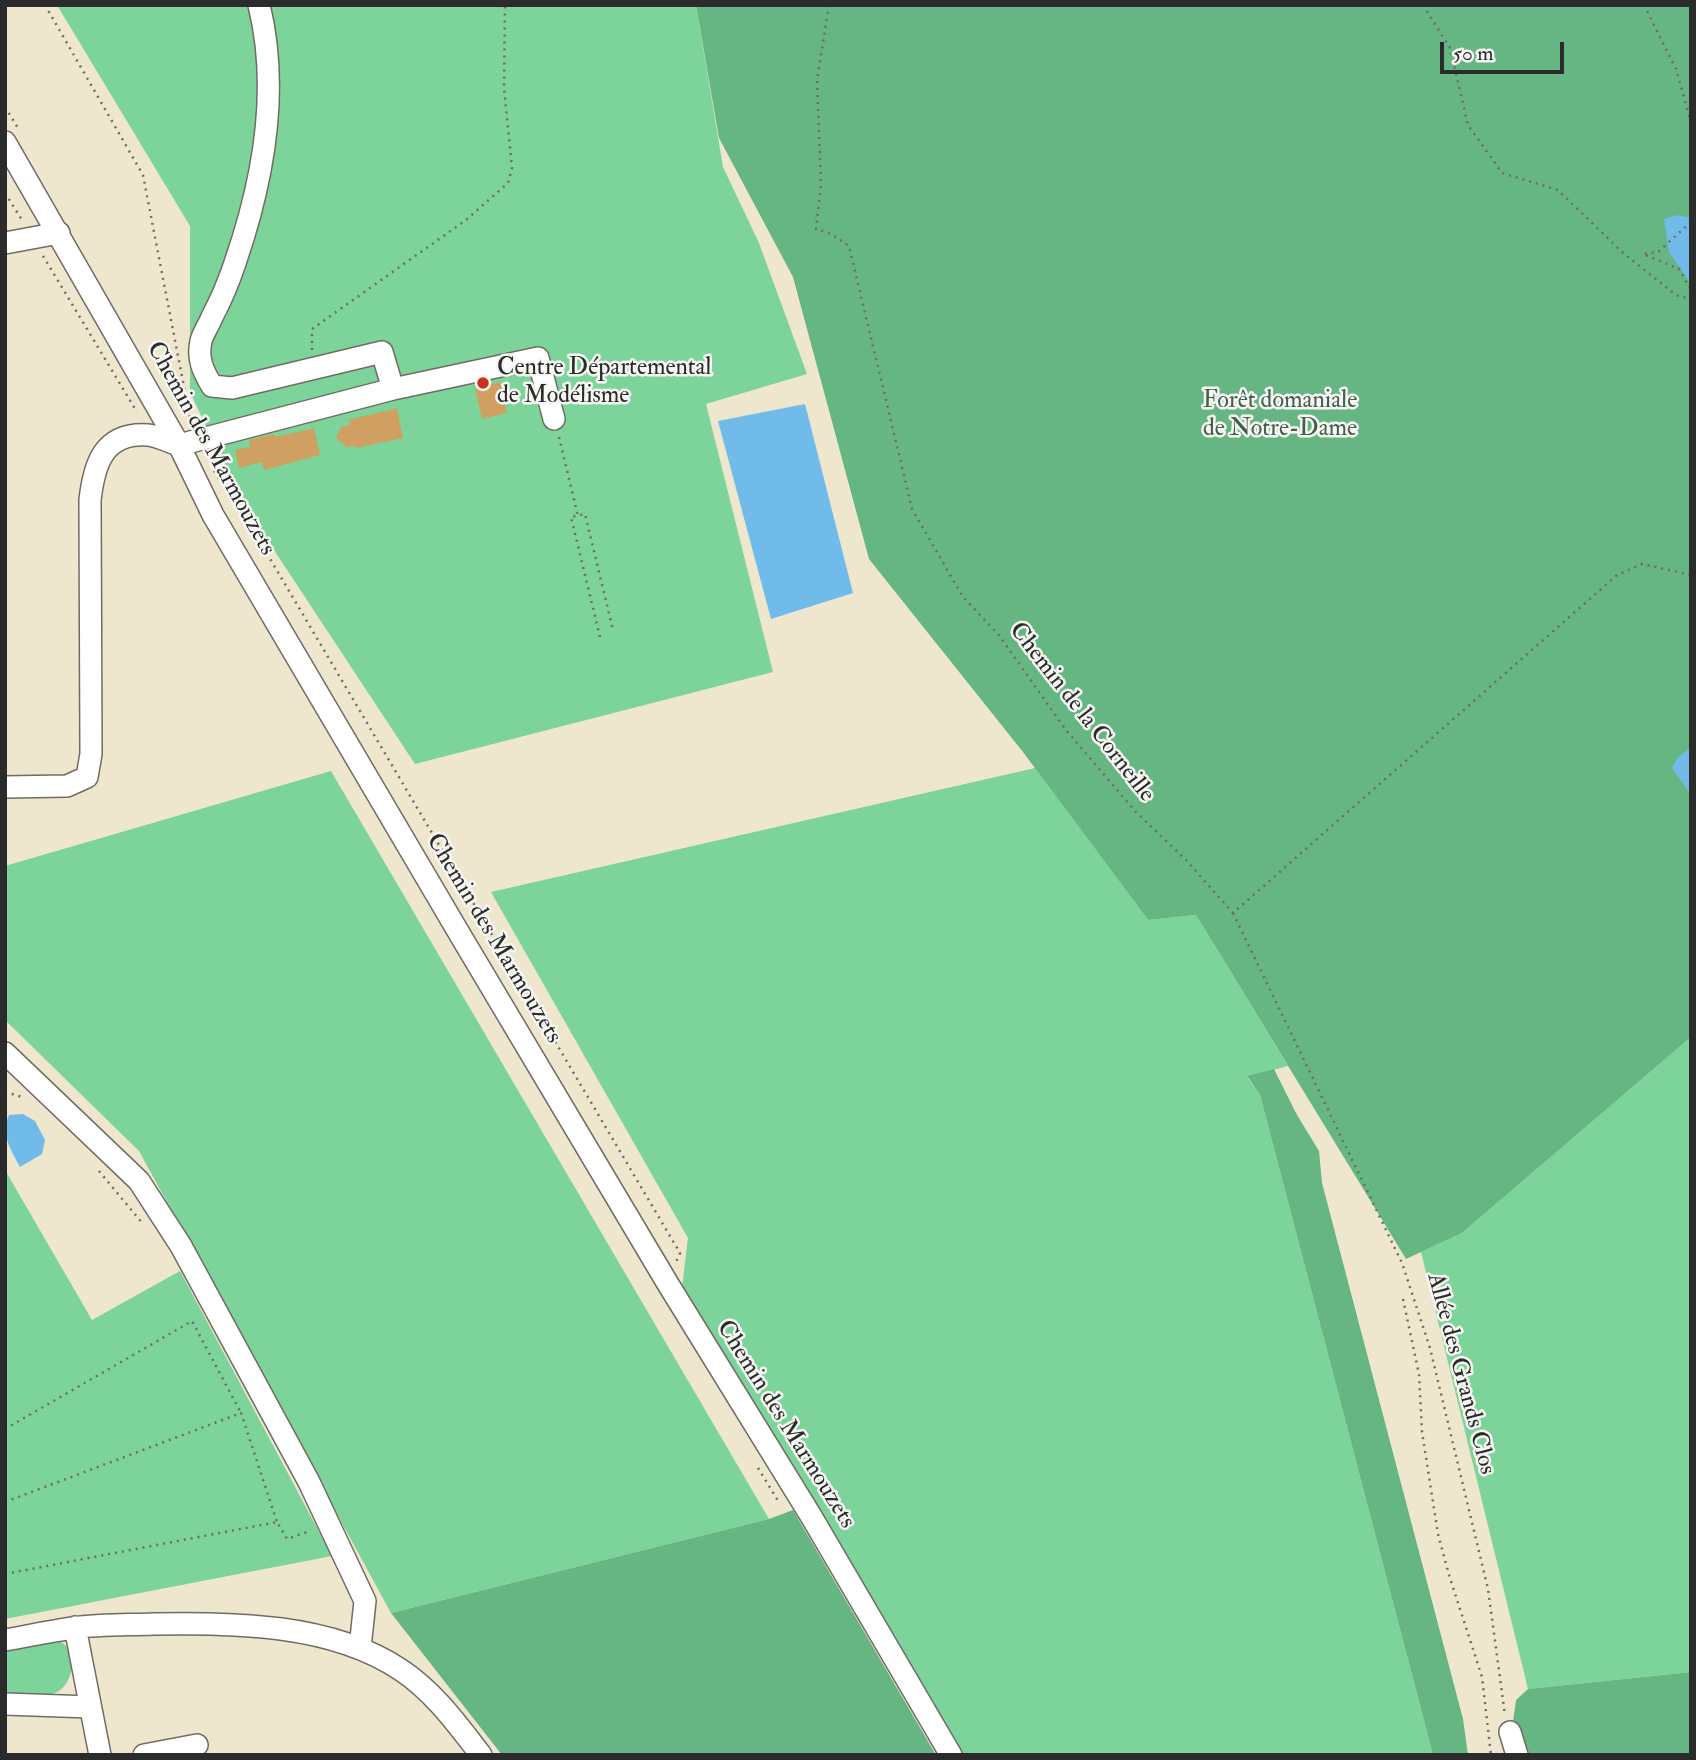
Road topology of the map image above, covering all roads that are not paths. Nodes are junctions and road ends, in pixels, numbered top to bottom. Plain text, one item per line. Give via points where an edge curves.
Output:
1 (259, 5) edge
2 (12, 136) edge
3 (59, 233) junction
4 (5, 243) edge
5 (393, 388) junction
6 (554, 419) road end
7 (187, 450) junction
8 (5, 787) edge
9 (5, 1053) edge
10 (75, 1627) junction
11 (5, 1640) edge
12 (360, 1648) junction
13 (5, 1704) edge
14 (90, 1707) junction
15 (1510, 1732) road end
16 (197, 1745) dead end
17 (100, 1755) edge
18 (144, 1755) edge
19 (481, 1755) edge
20 (951, 1755) edge
21 (1517, 1755) edge

1 - 5 street via 269,72 256,192 235,264 201,341 200,366 212,386 232,388 382,352
2 - 3 street, Chemin des Marmouzets
3 - 4 street
3 - 7 street, Chemin des Marmouzets
5 - 6 street via 538,358
5 - 7 street
7 - 8 street via 150,435 123,438 104,451 93,470 92,754 87,777 67,786
7 - 20 street, Chemin des Marmouzets via 213,515
9 - 12 street via 139,1181 188,1258 309,1482 365,1601
10 - 11 street
10 - 12 street via 247,1626
10 - 14 street
12 - 19 street via 404,1671 429,1692
13 - 14 street
14 - 17 street
15 - 21 street
16 - 18 street

